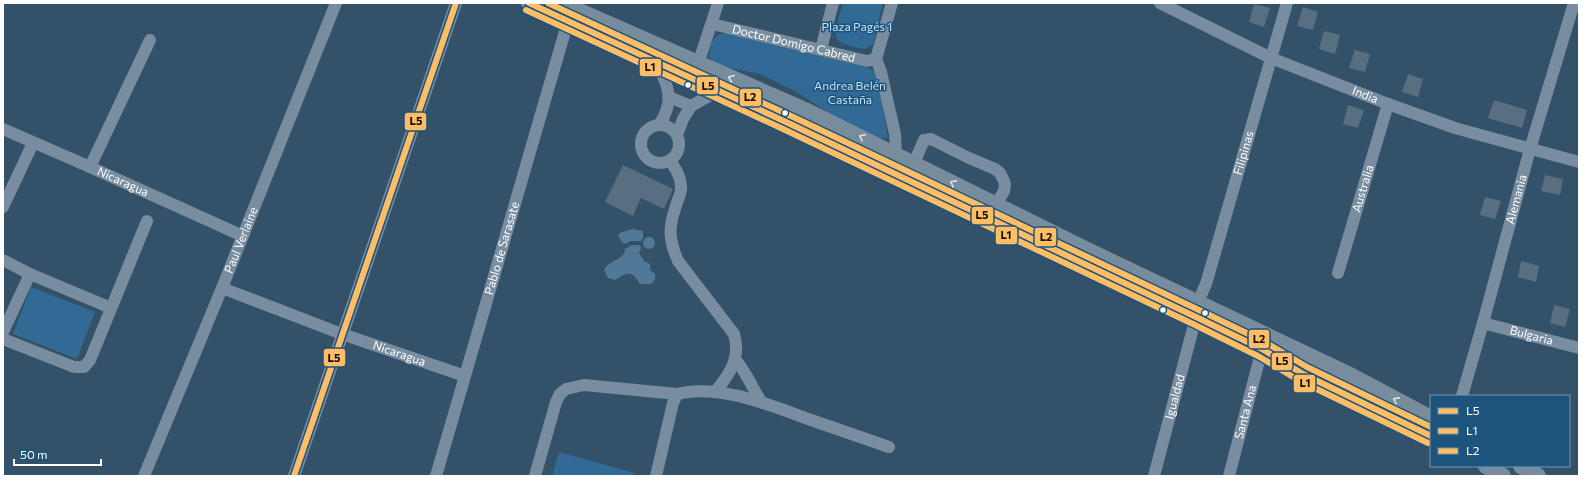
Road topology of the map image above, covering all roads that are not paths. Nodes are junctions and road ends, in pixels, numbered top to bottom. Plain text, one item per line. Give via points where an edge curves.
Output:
1 (336, 3) edge
2 (456, 3) edge
3 (529, 3) edge
4 (718, 3) edge
5 (833, 3) edge
6 (892, 3) edge
7 (1160, 3) edge
8 (1286, 3) edge
9 (1574, 3) edge
10 (568, 9) edge
11 (712, 24) junction
12 (150, 40) dead end
13 (821, 49) junction
14 (1271, 58) junction
15 (876, 59) junction
16 (655, 62) junction
17 (698, 64) junction
18 (718, 91) junction
19 (669, 97) junction
20 (1388, 104) junction
21 (691, 106) junction
22 (786, 122) junction
23 (659, 125) junction
24 (3, 129) edge
25 (676, 135) junction
26 (32, 143) junction
27 (1530, 148) junction
28 (896, 154) junction
29 (670, 160) junction
30 (1579, 162) edge
31 (914, 163) junction
32 (90, 167) junction
33 (888, 172) junction
34 (3, 207) edge
35 (992, 212) junction
36 (147, 221) dead end
37 (243, 236) junction
38 (3, 260) edge
39 (1338, 273) dead end
40 (30, 274) junction
41 (222, 288) junction
42 (111, 308) junction
43 (1197, 309) junction
44 (1483, 323) junction
45 (3, 332) edge
46 (342, 334) junction
47 (3, 339) edge
48 (1579, 348) edge
49 (1262, 349) junction
50 (735, 358) junction
51 (465, 376) junction
52 (715, 392) junction
53 (677, 394) junction
54 (1462, 395) edge
55 (762, 403) junction
56 (1430, 417) edge
57 (1430, 436) edge
58 (889, 447) dead end
59 (1488, 467) edge
60 (1523, 467) edge
61 (144, 476) edge
62 (294, 476) edge
63 (436, 476) edge
64 (535, 476) edge
65 (656, 476) edge
66 (1154, 476) edge
67 (1229, 476) edge
68 (1503, 476) edge
69 (1538, 476) edge

1 - 37 street, Paul Verlaine
2 - 46 street
3 - 10 main road
4 - 11 street
5 - 13 street
6 - 15 street
7 - 14 street, India
8 - 14 street, Filipinas
9 - 27 street, Alemania
10 - 16 main road
10 - 17 main road
10 - 51 street, Pablo de Sarasate
11 - 13 street, Doctor Domigo Cabred
11 - 17 street
12 - 32 street
13 - 15 street, Doctor Domigo Cabred via 867,61
14 - 20 street, India
14 - 43 street, Filipinas
15 - 28 street via 895,134
16 - 18 main road
16 - 19 street via 664,79
28 -> 17 main road via 805,110
18 - 21 street
18 - 22 main road
19 - 21 street
19 - 23 street via 665,115
20 - 27 street, India via 1455,128
20 - 39 street, Australia
21 - 25 street
22 - 28 main road via 810,125 885,161 891,160
22 - 33 main road
23 - 25 street via 669,127
23 - 29 street via 653,126 644,134 643,152 652,161
24 - 26 street, Nicaragua
25 - 29 street via 677,151
26 - 32 street, Nicaragua
26 - 34 street
27 - 30 street, India
27 - 44 street, Alemania
28 - 31 main road
28 - 33 street
29 - 50 street via 679,177 681,189 671,220 672,247 678,261 734,334 737,345
35 -> 31 main road
31 - 35 street via 921,144 924,140 931,139 995,169 1002,176 1005,185
32 - 37 street, Nicaragua
33 - 35 main road
35 - 43 main road
36 - 42 street
37 - 41 street, Paul Verlaine
38 - 40 street
40 - 42 street
40 - 45 street
41 - 46 street, Nicaragua
41 - 61 street, Paul Verlaine
42 - 47 street via 90,360 84,367 74,367
43 - 49 main road
56 -> 43 main road via 1352,376
43 - 66 street, Igualdad
44 - 48 street, Bulgaria
44 - 54 street, Alemania
46 - 51 street, Nicaragua
46 - 62 street
49 - 57 main road via 1303,374
49 - 67 street, Santa Ana
50 - 52 street via 726,378
50 - 55 street
51 - 63 street, Pablo de Sarasate
52 - 53 street
52 - 55 street
53 - 64 street via 584,385 566,389 556,402
53 - 65 street
55 - 58 street
59 - 68 main road
60 - 69 main road

